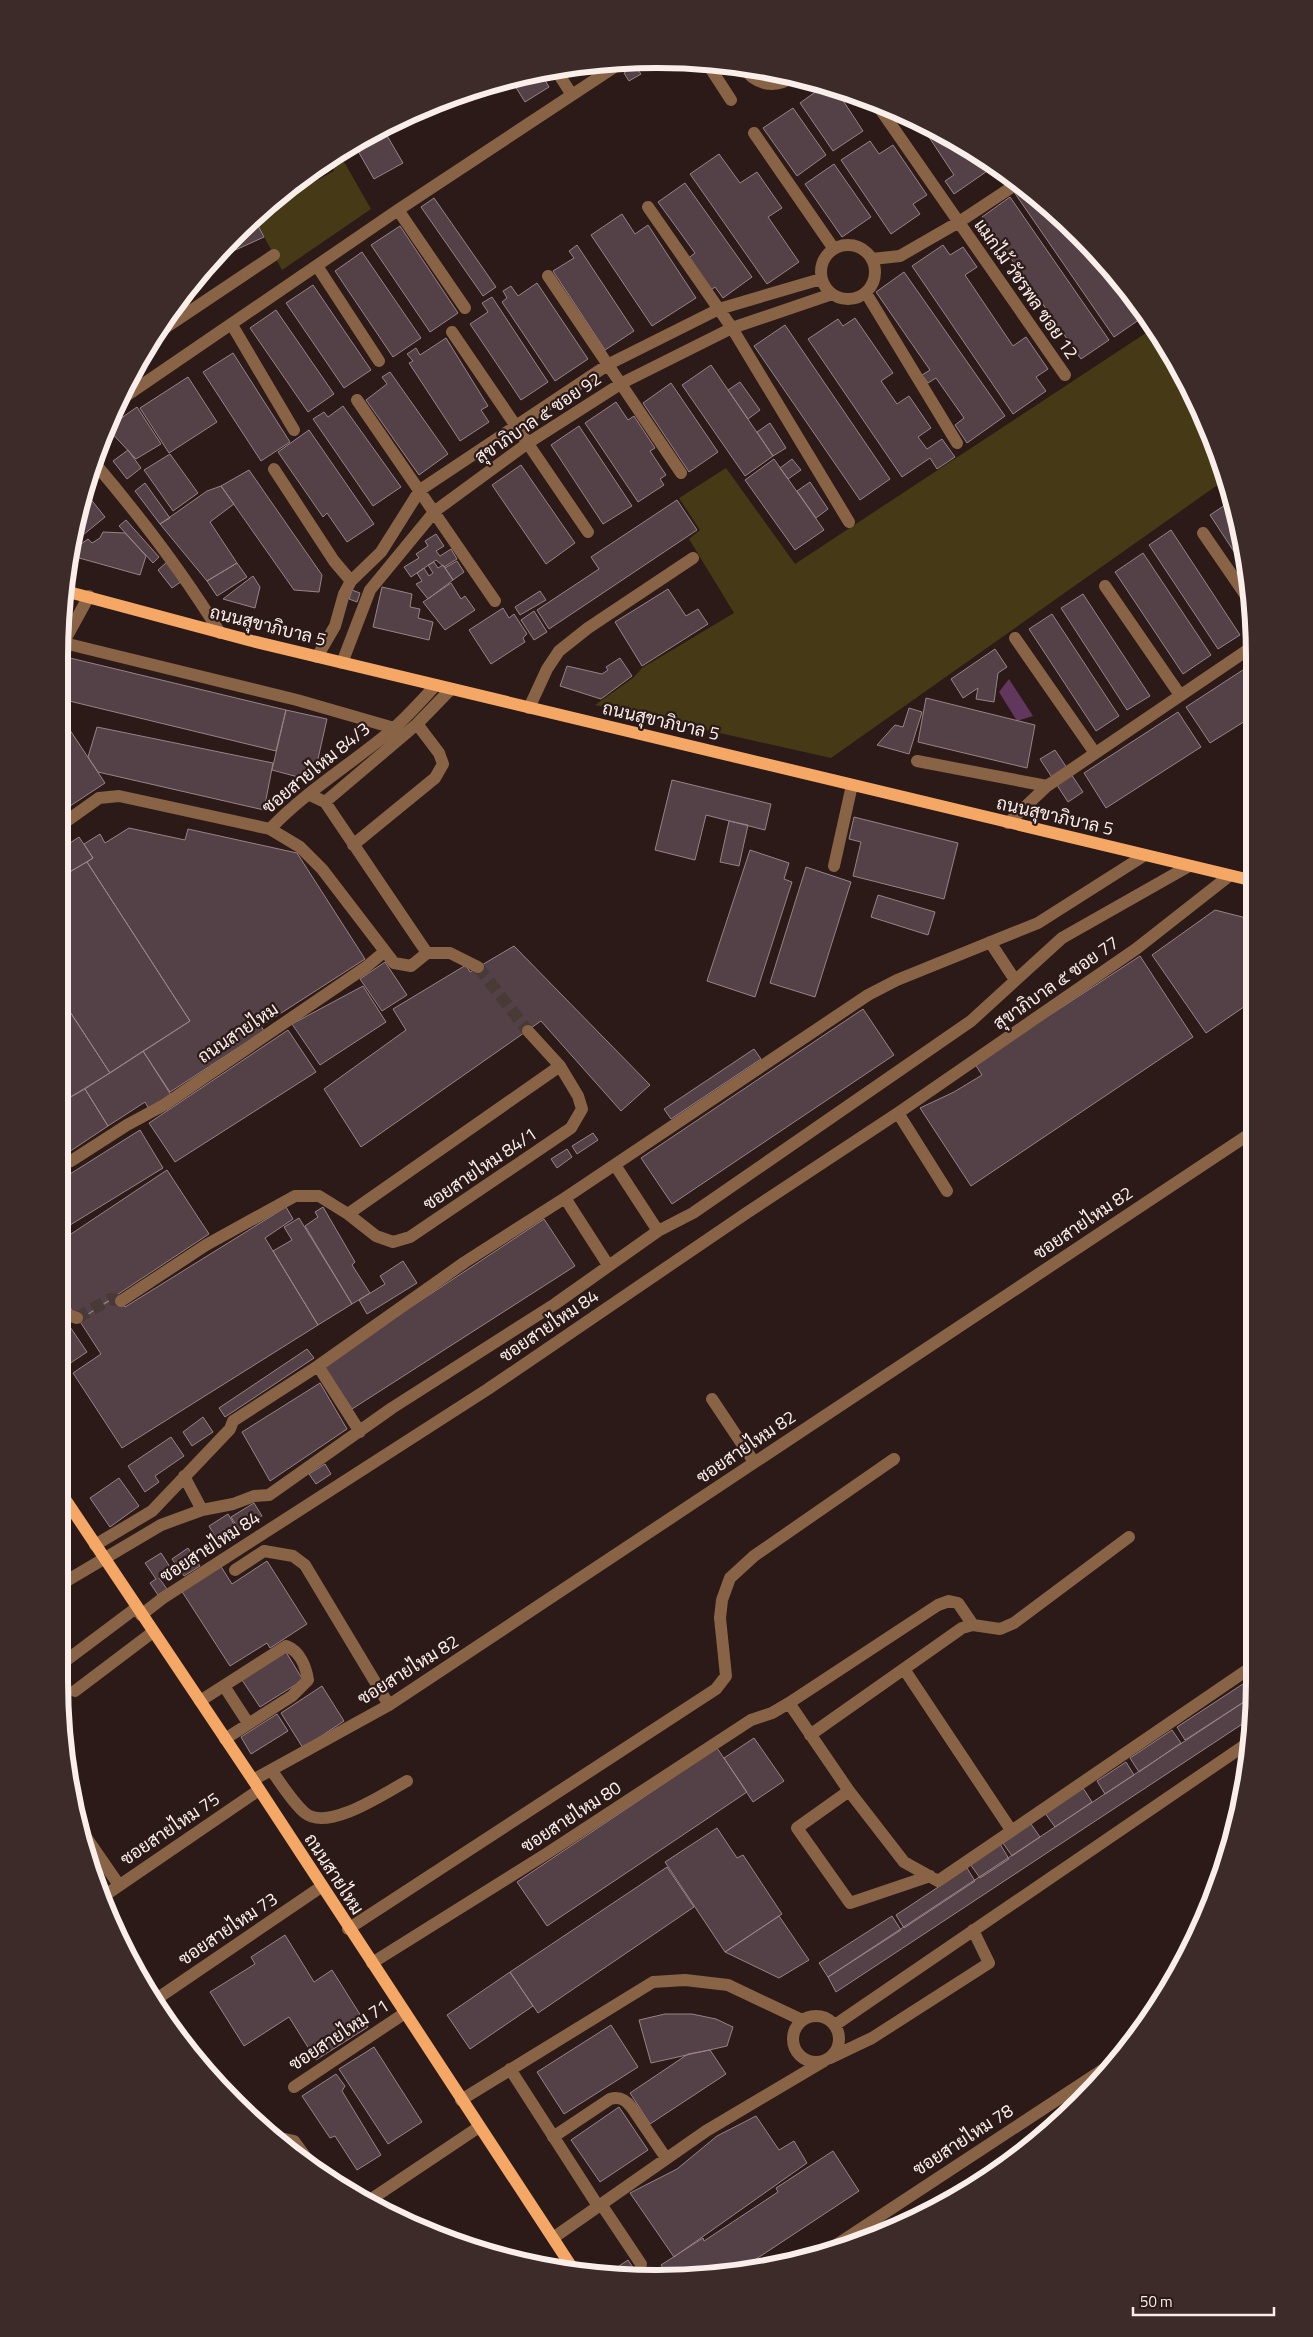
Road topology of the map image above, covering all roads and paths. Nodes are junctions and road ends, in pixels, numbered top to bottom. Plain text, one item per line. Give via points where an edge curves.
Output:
1 (610, 70) edge
2 (712, 71) edge
3 (560, 76) edge
4 (749, 76) edge
5 (784, 82) edge
6 (572, 95) junction
7 (732, 100) dead end
8 (882, 112) edge
9 (754, 133) dead end
10 (1012, 187) edge
11 (648, 207) dead end
12 (398, 210) junction
13 (959, 222) junction
14 (834, 248) junction
15 (274, 255) dead end
16 (872, 259) junction
17 (317, 266) junction
18 (548, 276) dead end
19 (822, 278) junction
20 (866, 293) junction
21 (832, 294) junction
22 (465, 308) dead end
23 (719, 309) junction
24 (170, 324) edge
25 (232, 325) junction
26 (732, 328) junction
27 (452, 332) dead end
28 (379, 360) dead end
29 (609, 364) junction
30 (1064, 375) dead end
31 (622, 383) junction
32 (129, 394) edge
33 (357, 400) dead end
34 (516, 425) junction
35 (294, 430) dead end
36 (528, 443) junction
37 (957, 443) dead end
38 (99, 468) edge
39 (274, 469) dead end
40 (681, 473) dead end
41 (420, 490) junction
42 (435, 512) junction
43 (849, 522) dead end
44 (588, 532) dead end
45 (1203, 532) dead end
46 (693, 558) dead end
47 (351, 581) junction
48 (1105, 586) dead end
49 (1241, 588) edge
50 (72, 592) edge
51 (89, 596) junction
52 (495, 601) dead end
53 (220, 633) junction
54 (68, 635) edge
55 (1015, 638) dead end
56 (67, 647) edge
57 (1246, 651) edge
58 (317, 657) junction
59 (342, 663) junction
60 (436, 685) junction
61 (451, 689) junction
62 (1180, 696) junction
63 (529, 708) junction
64 (417, 724) junction
65 (394, 728) junction
66 (1095, 753) junction
67 (917, 761) dead end
68 (852, 785) junction
69 (1046, 786) junction
70 (310, 795) junction
71 (325, 802) junction
72 (67, 821) edge
73 (1008, 822) junction
74 (270, 829) junction
75 (353, 845) junction
76 (1145, 855) junction
77 (834, 866) dead end
78 (1189, 866) junction
79 (1229, 876) junction
80 (1246, 879) edge
81 (990, 942) junction
82 (384, 952) junction
83 (428, 953) junction
84 (478, 967) tunnel mouth
85 (1015, 980) junction
86 (528, 1031) tunnel mouth
87 (560, 1066) junction
88 (898, 1113) junction
89 (1246, 1136) edge
90 (67, 1162) edge
91 (615, 1165) junction
92 (947, 1191) dead end
93 (565, 1198) junction
94 (348, 1214) junction
95 (658, 1231) junction
96 (608, 1265) junction
97 (121, 1301) tunnel mouth
98 (67, 1315) edge
99 (77, 1318) tunnel mouth
100 (318, 1366) junction
101 (712, 1399) dead end
102 (360, 1432) junction
103 (894, 1459) dead end
104 (754, 1462) junction
105 (184, 1476) junction
106 (67, 1502) edge
107 (202, 1510) junction
108 (1129, 1537) dead end
109 (95, 1545) junction
110 (104, 1558) junction
111 (235, 1570) dead end
112 (67, 1581) edge
113 (138, 1611) junction
114 (973, 1625) junction
115 (154, 1632) junction
116 (67, 1660) edge
117 (904, 1669) junction
118 (1246, 1671) edge
119 (224, 1686) junction
120 (75, 1691) dead end
121 (200, 1701) junction
122 (789, 1703) junction
123 (389, 1705) junction
124 (248, 1724) junction
125 (810, 1735) junction
126 (225, 1739) junction
127 (1241, 1748) edge
128 (271, 1770) junction
129 (407, 1781) dead end
130 (256, 1785) junction
131 (849, 1791) junction
132 (1011, 1830) junction
133 (92, 1847) edge
134 (930, 1876) junction
135 (119, 1885) junction
136 (321, 1887) junction
137 (107, 1893) edge
138 (348, 1928) junction
139 (973, 1930) junction
140 (372, 1963) junction
141 (160, 1997) edge
142 (405, 2013) junction
143 (802, 2020) junction
144 (835, 2025) junction
145 (827, 2059) junction
146 (510, 2069) junction
147 (1091, 2077) edge
148 (294, 2086) dead end
149 (462, 2100) junction
150 (479, 2127) junction
151 (554, 2137) junction
152 (288, 2140) edge
153 (300, 2150) edge
154 (666, 2158) junction
155 (374, 2197) edge
156 (600, 2205) junction
157 (851, 2236) edge
158 (553, 2238) junction
159 (569, 2262) edge
160 (641, 2264) dead end

1 - 6 street
2 - 7 street
3 - 6 street
4 - 5 street via 769,86
6 - 12 street
8 - 13 street, แมกไม้ วัชรพล ซอย 12
9 - 14 street
10 - 13 street
11 - 23 street
12 - 17 street
12 - 22 street
13 - 16 street via 900,256
13 - 30 street, แมกไม้ วัชรพล ซอย 12
14 - 16 street via 855,246
14 - 19 street via 821,267
15 - 24 street
16 - 20 street via 873,283
17 - 25 street
17 - 28 street
18 - 29 street
19 - 21 street
19 - 23 street
20 - 21 street via 855,299 843,299
20 - 37 street
21 - 26 street, สุขาภิบาล ๕ ซอย 92
23 - 26 street
23 - 29 street
25 - 32 street
25 - 35 street
26 - 31 street, สุขาภิบาล ๕ ซอย 92
26 - 43 street
27 - 34 street
29 - 31 street
29 - 34 street
31 - 36 street, สุขาภิบาล ๕ ซอย 92
31 - 40 street
33 - 41 street
34 - 36 street
34 - 41 street
36 - 42 street, สุขาภิบาล ๕ ซอย 92
36 - 44 street
38 - 53 street via 131,505
39 - 47 street via 334,561
41 - 42 street
41 - 47 street via 381,552
42 - 52 street
42 - 59 street, สุขาภิบาล ๕ ซอย 92 via 370,590
45 - 49 street
46 - 63 street via 588,628 559,652 547,669
47 - 58 street via 335,626
48 - 62 street
50 - 51 main road, ถนนสุขาภิบาล 5
51 - 53 main road, ถนนสุขาภิบาล 5
51 - 54 street
53 - 58 main road, ถนนสุขาภิบาล 5
55 - 66 street
56 - 65 street via 297,700
57 - 62 street
58 - 59 main road, ถนนสุขาภิบาล 5
59 - 60 main road, ถนนสุขาภิบาล 5
60 - 61 main road, ถนนสุขาภิบาล 5
60 - 65 street, ซอยสายไหม 84/3
61 - 63 main road, ถนนสุขาภิบาล 5
61 - 64 street
62 - 66 street
63 - 68 main road, ถนนสุขาภิบาล 5
64 - 71 street
64 - 75 street via 439,753 443,764 435,778
65 - 70 street, ซอยสายไหม 84/3
66 - 69 street
67 - 69 street
68 - 73 main road, ถนนสุขาภิบาล 5
68 - 77 street
69 - 73 street
70 - 71 street
70 - 74 street, ซอยสายไหม 84/3 via 292,805
71 - 75 street
72 - 74 street, ซอยสายไหม 84/3 via 100,798 118,796
73 - 76 main road, ถนนสุขาภิบาล 5
74 - 82 street via 300,847 322,869
75 - 83 street
76 - 78 main road, ถนนสุขาภิบาล 5
76 - 81 street via 1038,923
78 - 79 main road, ถนนสุขาภิบาล 5
78 - 85 street via 1062,938
79 - 80 main road, ถนนสุขาภิบาล 5
79 - 88 street, สุขาภิบาล ๕ ซอย 77 via 1136,949
81 - 85 street
81 - 91 street via 868,995
82 - 83 street via 394,963 411,966
82 - 90 street, ถนนสายไหม via 164,1105
83 - 84 street via 450,953
85 - 95 street via 971,1021 907,1067 694,1213
86 - 87 street, ซอยสายไหม 84/1
87 - 94 street
87 - 94 street, ซอยสายไหม 84/1 via 582,1109 571,1128 410,1237 393,1242 376,1236
88 - 92 street
88 - 113 street, ซอยสายไหม 84 via 488,1389
89 - 104 street, ซอยสายไหม 82
91 - 93 street
91 - 95 street
93 - 96 street
93 - 100 street via 466,1262
94 - 97 street, ซอยสายไหม 84/1 via 319,1196 295,1196 206,1245
95 - 96 street
96 - 102 street via 556,1304 392,1408
98 - 99 street
100 - 102 street
100 - 105 street via 233,1422 230,1430
101 - 104 street
102 - 107 street via 269,1495
103 - 138 street via 754,1556 730,1578 720,1618 726,1676 716,1689
104 - 123 street, ซอยสายไหม 82
105 - 107 street
105 - 109 street via 152,1511
106 - 109 main road, ถนนสายไหม
107 - 110 street via 161,1525
108 - 114 street via 1014,1623 1000,1629
109 - 110 main road, ถนนสายไหม
110 - 112 street
110 - 113 main road, ถนนสายไหม
111 - 123 street via 264,1551 293,1556 305,1565
113 - 115 main road, ถนนสายไหม
113 - 116 street, ซอยสายไหม 84
114 - 117 street via 962,1628
114 - 122 street, ซอยสายไหม 80 via 958,1603 950,1601 938,1605
115 - 120 street
115 - 121 main road, ถนนสายไหม
117 - 125 street
117 - 132 street
118 - 132 street
119 - 121 street
119 - 124 street
119 - 124 street via 286,1646 298,1655 306,1668 308,1680 292,1696
121 - 126 main road, ถนนสายไหม
122 - 125 street
122 - 140 street, ซอยสายไหม 80 via 751,1720
123 - 128 street, ซอยสายไหม 82
124 - 126 street
125 - 131 street
126 - 130 main road, ถนนสายไหม
127 - 139 street
128 - 129 street via 305,1814 324,1820 347,1813
128 - 130 street, ซอยสายไหม 82
130 - 135 street, ซอยสายไหม 75
130 - 136 main road, ถนนสายไหม
131 - 134 street via 904,1862
131 - 134 street via 797,1828 850,1903
132 - 134 street via 938,1881
133 - 135 street
135 - 137 street, ซอยสายไหม 75
136 - 138 main road, ถนนสายไหม
136 - 141 street, ซอยสายไหม 73
138 - 140 main road, ถนนสายไหม
139 - 144 street
139 - 145 street via 989,1963 872,2038
140 - 142 main road, ถนนสายไหม
142 - 148 street, ซอยสายไหม 71
142 - 149 main road, ถนนสายไหม
143 - 144 street via 816,2015
143 - 145 street via 794,2032 797,2053 809,2061
143 - 146 street via 728,1985 685,1980 653,1982
144 - 145 street via 839,2039 835,2052
145 - 154 street
146 - 149 street
146 - 151 street
147 - 157 street, ซอยสายไหม 78
149 - 150 main road, ถนนสายไหม
150 - 155 street
150 - 158 main road, ถนนสายไหม
151 - 154 street via 610,2099 620,2098 632,2108
151 - 156 street
152 - 153 street via 294,2141
154 - 156 street
156 - 158 street
156 - 160 street
158 - 159 main road, ถนนสายไหม

